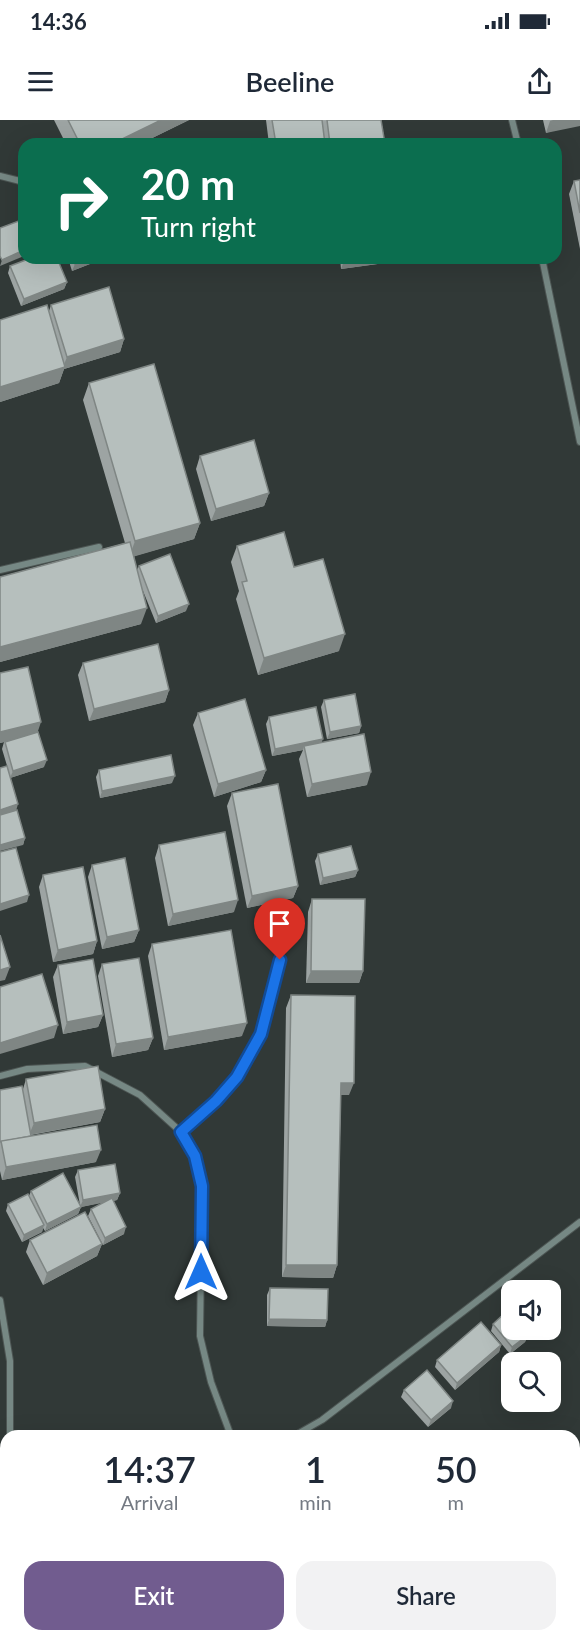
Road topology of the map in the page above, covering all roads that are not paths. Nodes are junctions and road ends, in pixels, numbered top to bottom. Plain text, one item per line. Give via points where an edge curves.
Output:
1 (513, 120) edge
2 (517, 138) edge
3 (0, 176) edge
4 (18, 180) edge
5 (543, 264) edge
6 (578, 417) edge
7 (580, 442) edge
8 (99, 547) dead end
9 (0, 570) edge
10 (280, 960) dead end
11 (0, 1076) edge
12 (181, 1132) junction
13 (580, 1222) edge
14 (0, 1300) edge
15 (10, 1430) edge
16 (229, 1430) edge
17 (304, 1430) edge

1 - 2 street
3 - 4 street
5 - 6 street
6 - 7 street
8 - 9 street
10 - 12 street via 261,1034 237,1077
11 - 12 street via 27,1069 85,1066 140,1095
12 - 16 street via 195,1156 202,1186 200,1336
13 - 17 street
14 - 15 street via 10,1361

